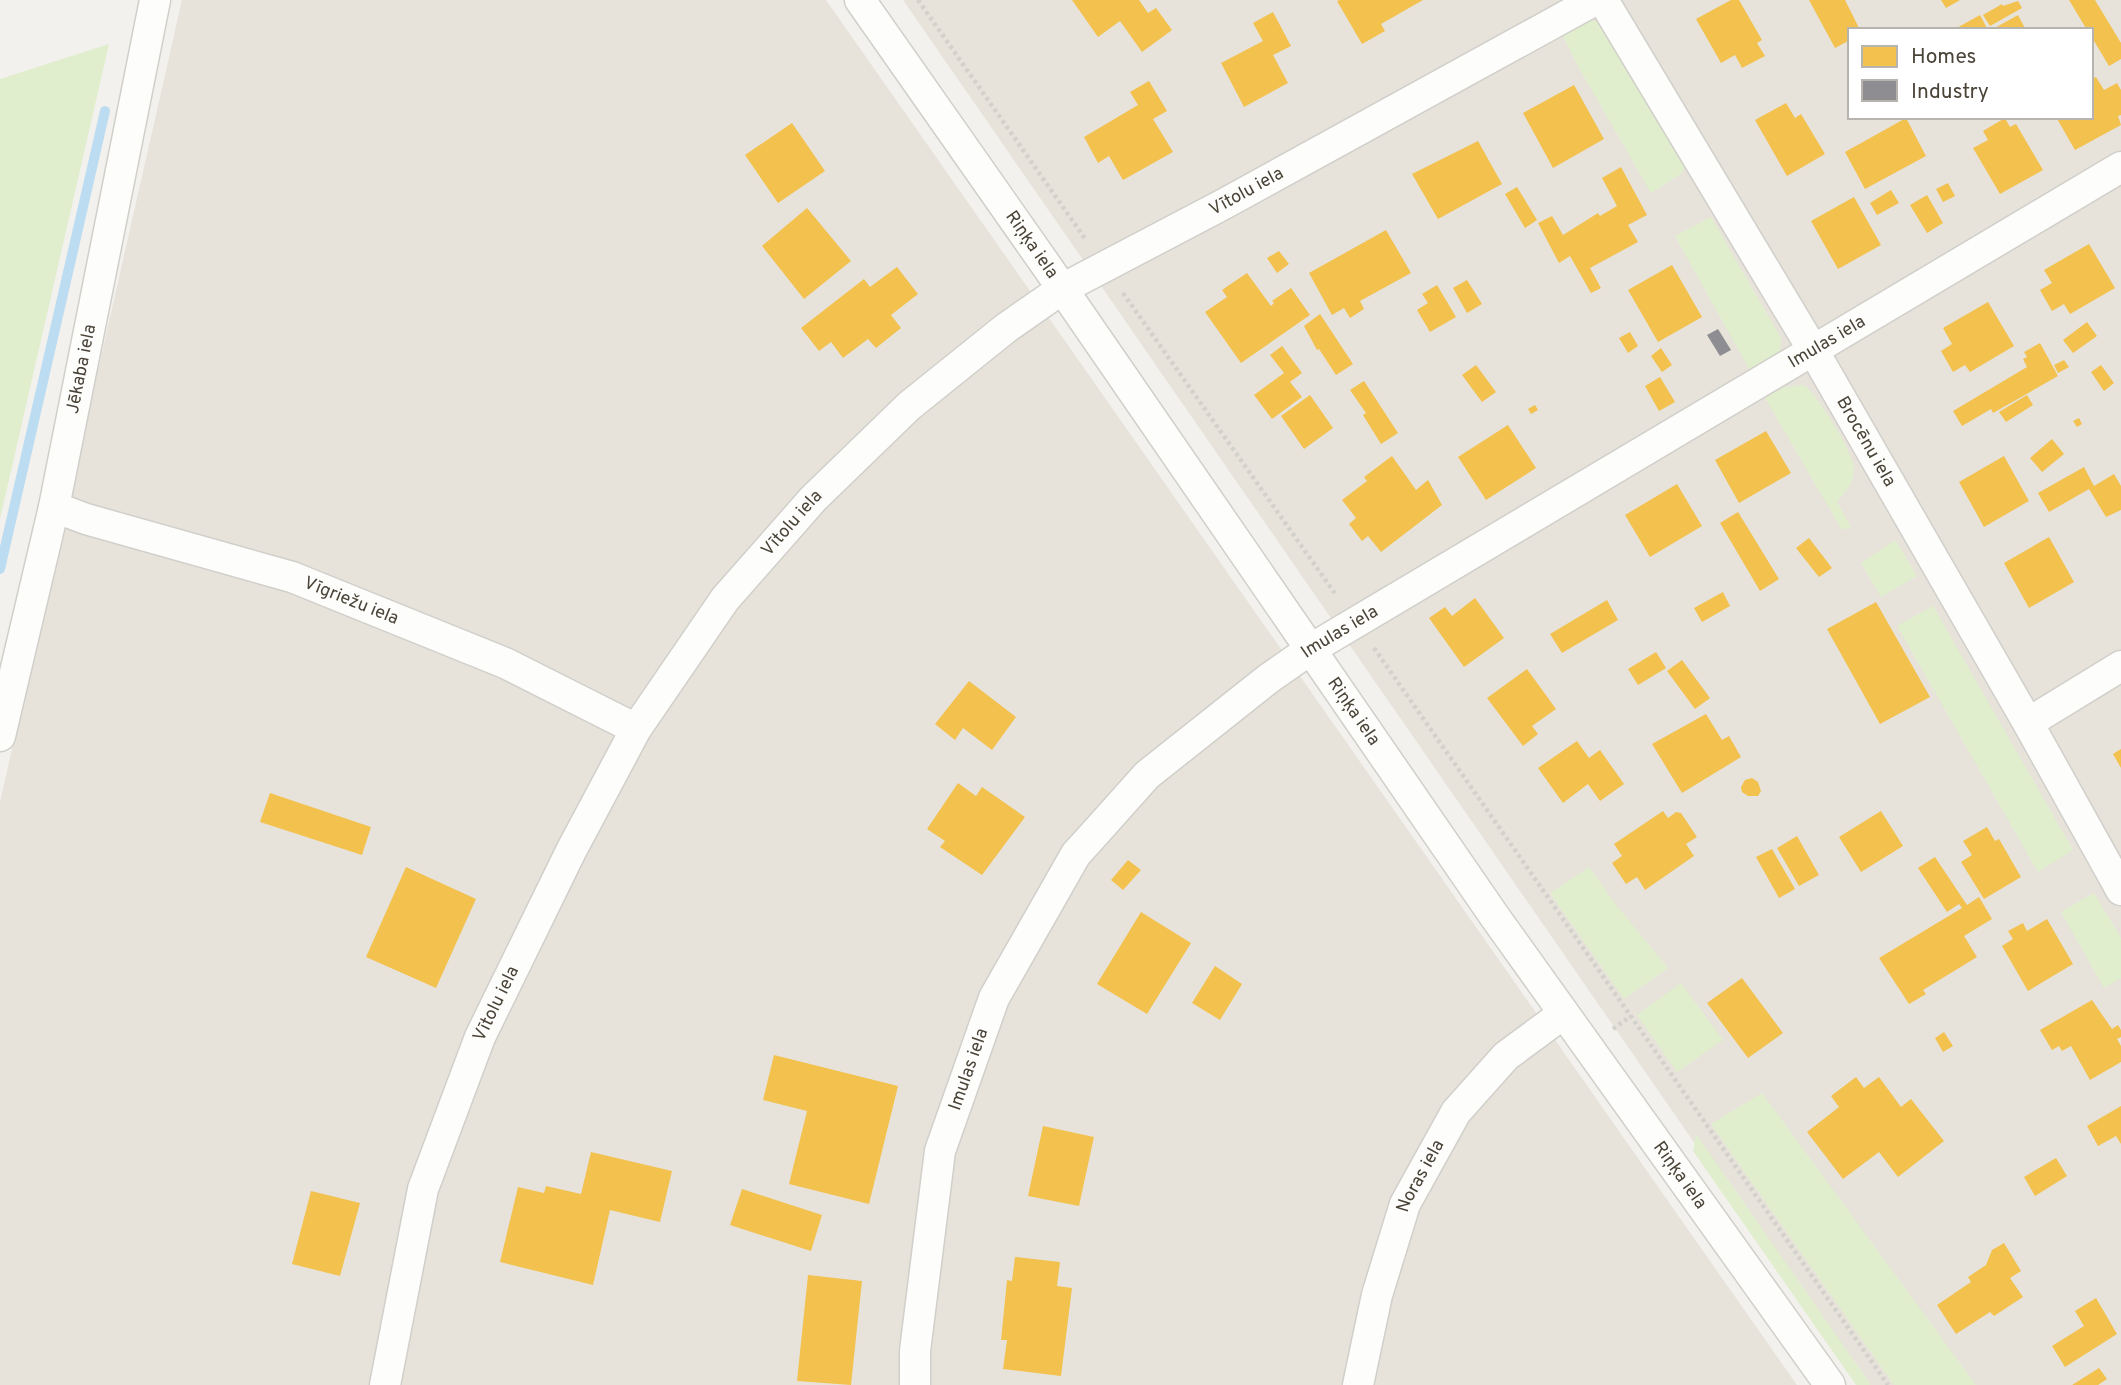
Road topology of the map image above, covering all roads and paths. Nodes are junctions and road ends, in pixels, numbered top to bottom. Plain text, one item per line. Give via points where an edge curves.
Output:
1 (155, 0) edge
2 (860, 0) edge
3 (918, 0) edge
4 (1595, 0) edge
5 (1603, 0) edge
6 (2121, 167) edge
7 (1104, 266) junction
8 (1062, 289) junction
9 (1813, 349) junction
10 (54, 507) junction
11 (1357, 623) junction
12 (1311, 649) junction
13 (2121, 666) edge
14 (2028, 723) junction
15 (636, 729) junction
16 (0, 736) edge
17 (2121, 890) edge
18 (1563, 1014) junction
19 (385, 1385) edge
20 (915, 1385) edge
21 (1358, 1385) edge
22 (1830, 1385) edge
23 (1888, 1385) edge

1 - 10 street, Jēkaba iela
2 - 8 street, Riņķa iela
3 - 7 path
4 - 7 street, Vītolu iela
5 - 9 street, Brocēnu iela
6 - 9 street, Imulas iela
7 - 8 street, Vītolu iela
7 - 11 path
8 - 12 street, Riņķa iela
8 - 15 street, Vītolu iela via 909,406 813,499 725,599
9 - 11 street, Imulas iela
9 - 14 street, Brocēnu iela
10 - 15 street, Vīgriežu iela via 292,577 505,663
10 - 16 street, Jēkaba iela
11 - 12 street, Imulas iela
11 - 23 path
12 - 18 street, Riņķa iela
12 - 20 street, Imulas iela via 1147,775 1076,854 995,998 940,1151 915,1351
13 - 14 street
14 - 17 street, Brocēnu iela
15 - 19 street, Vītolu iela via 480,1037 423,1189
18 - 21 street, Noras iela via 1506,1056 1456,1112 1405,1204 1377,1295
18 - 22 street, Riņķa iela

